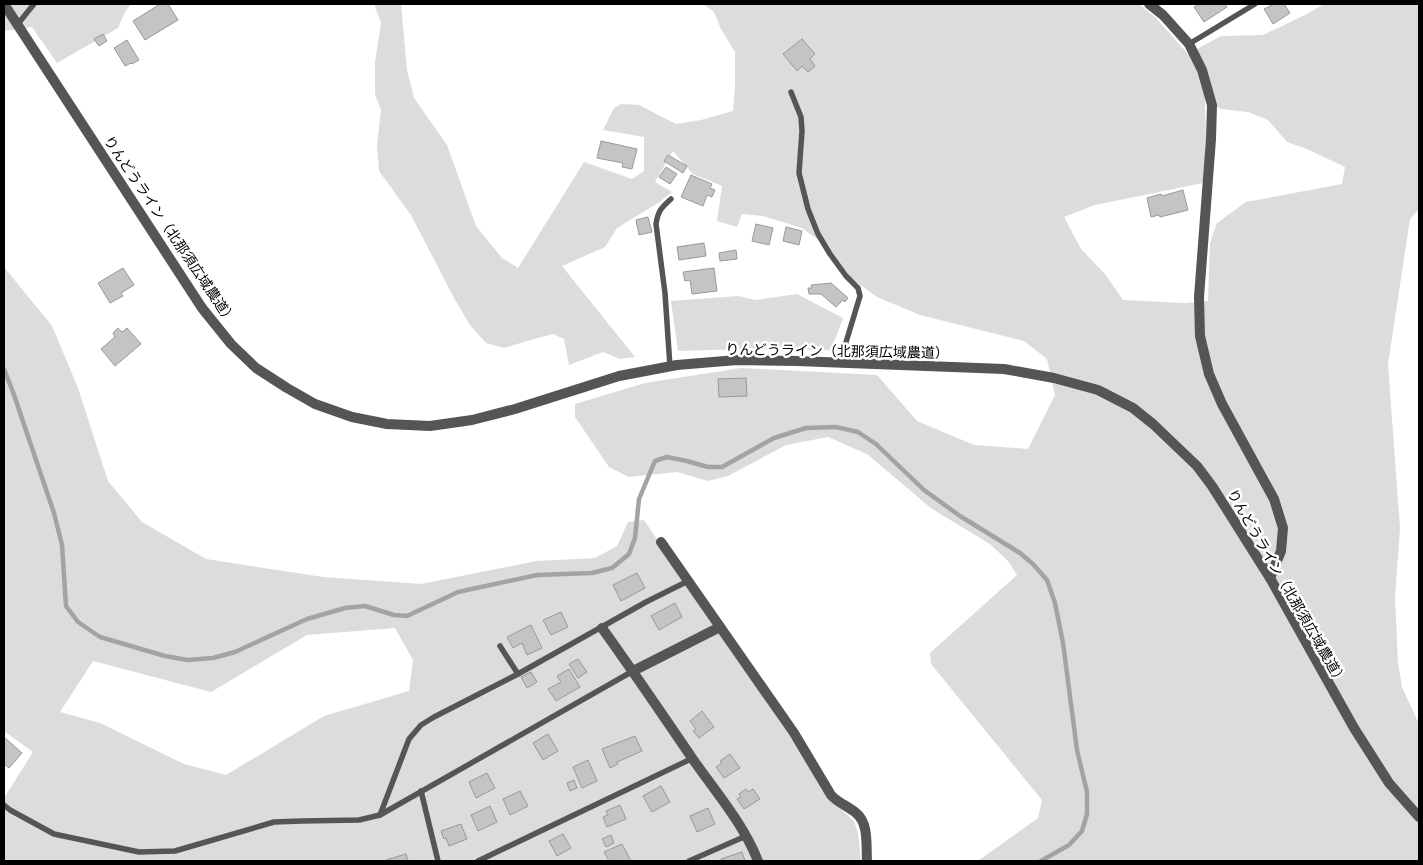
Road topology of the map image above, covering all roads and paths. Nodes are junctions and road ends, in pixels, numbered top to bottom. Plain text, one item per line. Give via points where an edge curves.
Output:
1 (4, 4) edge
2 (34, 4) edge
3 (1149, 4) edge
4 (1255, 4) edge
5 (17, 25) junction
6 (1189, 44) junction
7 (791, 92) dead end
8 (671, 199) dead end
9 (840, 362) junction
10 (670, 367) junction
11 (661, 542) dead end
12 (1270, 578) junction
13 (688, 581) junction
14 (720, 627) junction
15 (602, 628) junction
16 (500, 646) dead end
17 (634, 671) junction
18 (518, 674) junction
19 (693, 758) junction
20 (421, 791) junction
21 (4, 805) edge
22 (380, 815) junction
23 (1419, 817) edge
24 (746, 836) junction
25 (438, 861) edge
26 (478, 861) edge
27 (689, 861) edge
28 (758, 861) edge
29 (867, 861) edge

1 - 5 street, りんどうライン（北那須広域農道）
2 - 5 lane
3 - 6 street
4 - 6 lane
5 - 10 street, りんどうライン（北那須広域農道） via 202,308 231,344 256,368 315,404 352,417 387,424 430,426 472,420 619,376
6 - 12 street via 1202,70 1212,105 1199,297 1200,336 1209,374 1222,404 1274,499 1281,521 1281,551
7 - 9 lane via 801,117 799,173 808,209 818,234 858,288 860,296
8 - 10 lane via 657,214 656,224
9 - 10 street, りんどうライン（北那須広域農道） via 737,360
9 - 12 street, りんどうライン（北那須広域農道） via 1004,370 1054,378 1098,390 1133,408 1197,466
11 - 13 street
12 - 23 street, りんどうライン（北那須広域農道） via 1354,728 1389,783
13 - 14 street
13 - 15 lane
14 - 17 street
14 - 29 street via 794,733 831,795 862,818
15 - 17 street
15 - 18 lane
16 - 18 lane
17 - 19 street
17 - 20 lane
18 - 22 lane via 421,725 409,739
19 - 24 street
19 - 26 lane
20 - 22 lane
20 - 25 lane
21 - 22 lane via 54,834 139,852 175,850 274,822 359,820
24 - 27 lane
24 - 28 street

